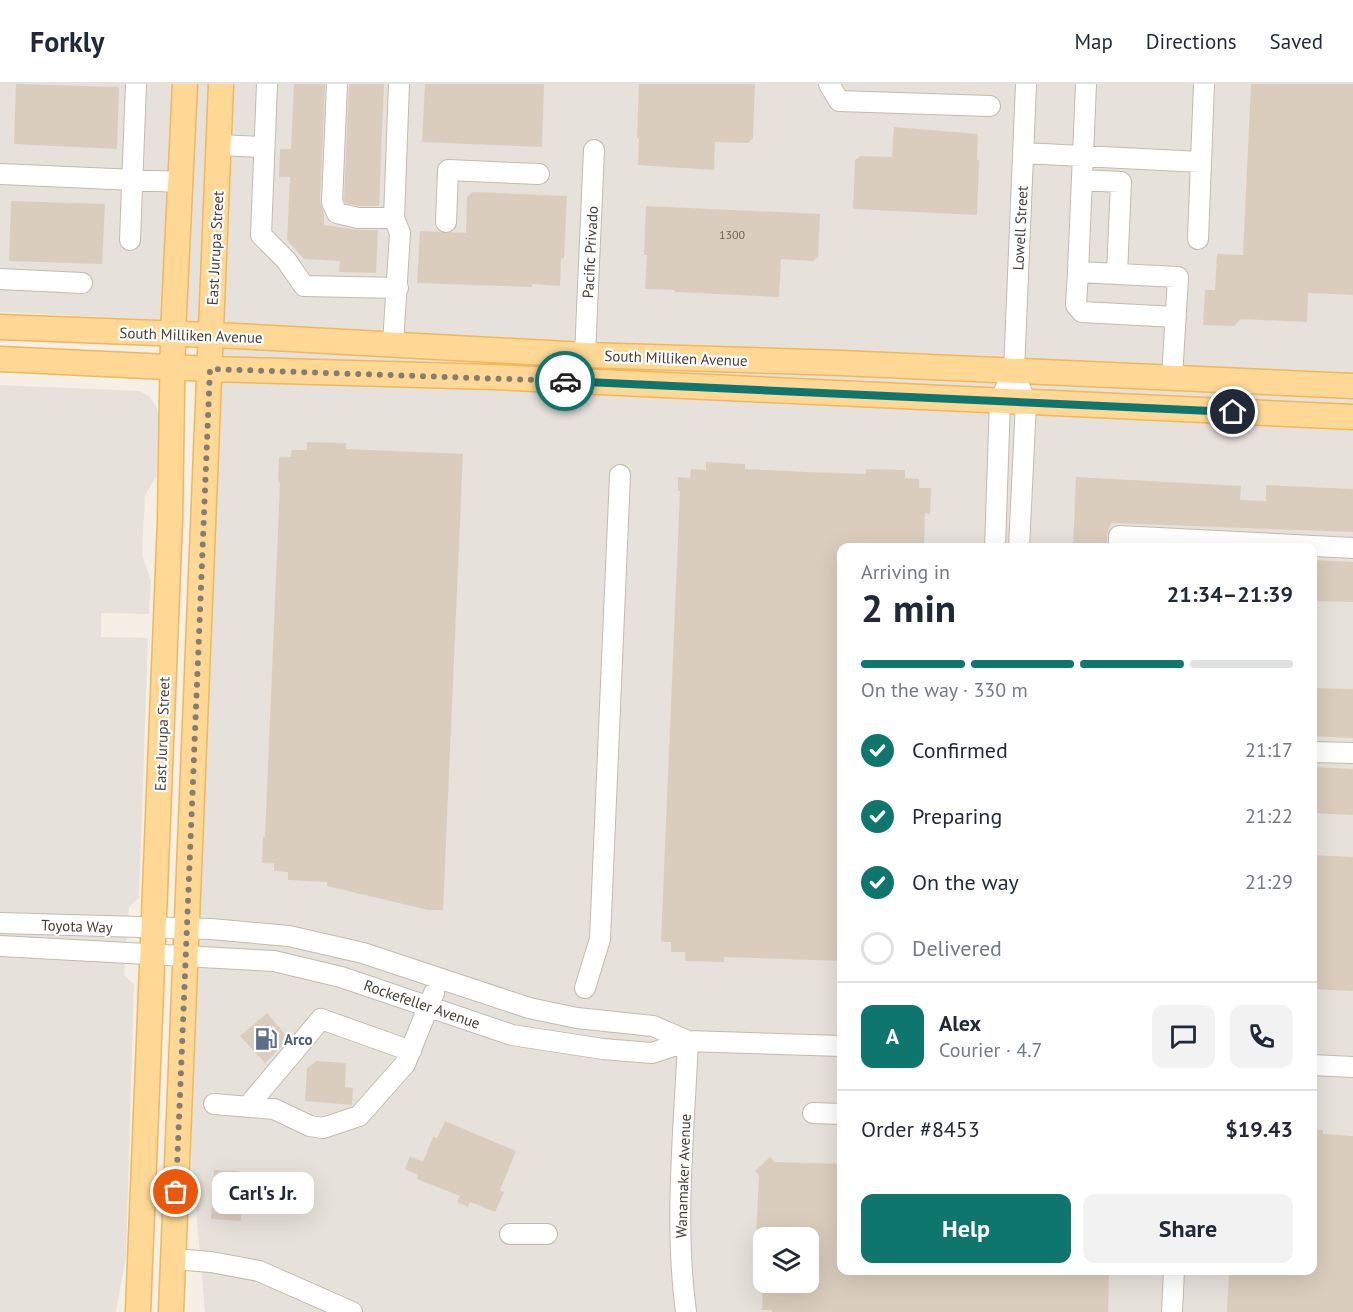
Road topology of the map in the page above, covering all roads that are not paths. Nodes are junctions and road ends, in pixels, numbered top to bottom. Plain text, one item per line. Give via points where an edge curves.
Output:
1 (136, 84) edge
2 (185, 84) edge
3 (221, 84) edge
4 (267, 84) edge
5 (337, 84) edge
6 (399, 84) edge
7 (829, 84) edge
8 (1026, 84) edge
9 (1086, 84) edge
10 (1204, 84) edge
11 (990, 106) dead end
12 (219, 145) junction
13 (264, 147) junction
14 (594, 150) dead end
15 (1023, 153) junction
16 (1083, 156) junction
17 (1201, 162) junction
18 (0, 174) edge
19 (539, 174) dead end
20 (132, 179) junction
21 (1082, 180) junction
22 (180, 182) junction
23 (394, 218) junction
24 (446, 222) dead end
25 (1198, 239) dead end
26 (130, 240) dead end
27 (1078, 272) junction
28 (1117, 274) junction
29 (0, 279) edge
30 (82, 283) dead end
31 (398, 288) junction
32 (1176, 317) junction
33 (0, 327) edge
34 (173, 334) junction
35 (211, 335) junction
36 (393, 344) junction
37 (585, 355) junction
38 (0, 359) edge
39 (173, 367) junction
40 (210, 369) junction
41 (1014, 371) junction
42 (1172, 378) junction
43 (1353, 386) edge
44 (1000, 400) junction
45 (1026, 402) junction
46 (1353, 417) edge
47 (620, 476) dead end
48 (995, 543) edge
49 (1019, 543) edge
50 (1119, 543) edge
51 (1256, 543) edge
52 (1317, 546) edge
53 (1353, 548) edge
54 (1317, 752) edge
55 (1353, 753) edge
56 (0, 923) edge
57 (155, 928) junction
58 (186, 928) junction
59 (0, 946) edge
60 (153, 955) junction
61 (185, 956) junction
62 (440, 979) junction
63 (585, 988) dead end
64 (430, 1006) junction
65 (688, 1041) junction
66 (837, 1046) edge
67 (411, 1051) junction
68 (1317, 1065) edge
69 (1353, 1067) edge
70 (214, 1104) dead end
71 (248, 1106) junction
72 (813, 1113) dead end
73 (837, 1114) edge
74 (510, 1234) dead end
75 (547, 1234) dead end
76 (173, 1258) junction
77 (1174, 1275) edge
78 (138, 1312) edge
79 (171, 1312) edge
80 (352, 1312) edge
81 (686, 1312) edge
82 (1173, 1312) edge

1 - 20 street
2 - 22 main road, East Jurupa Street
3 - 12 main road, East Jurupa Street
4 - 13 street
5 - 23 street via 332,202 337,213 358,218
6 - 23 street
7 - 11 street via 839,101
8 - 15 street, Lowell Street
9 - 16 street
10 - 17 street
12 - 13 street
12 - 35 main road, East Jurupa Street
13 - 31 street via 261,235 304,286
14 - 37 street, Pacific Privado
15 - 16 street
15 - 41 street, Lowell Street
16 - 17 street
16 - 21 street
17 - 25 street
18 - 20 street
19 - 24 street via 447,170
20 - 22 street
20 - 26 street
21 - 27 street
21 - 28 street via 1121,182
22 - 34 main road, East Jurupa Street
23 - 31 street via 400,233
27 - 28 street
27 - 32 street via 1076,305 1083,312
28 - 32 street via 1178,277
29 - 30 street
31 - 36 street
32 - 42 street
33 - 34 main road, South Milliken Avenue
34 - 35 main road, South Milliken Avenue
34 - 39 main road, East Jurupa Street
35 - 36 main road, South Milliken Avenue
35 - 40 main road, East Jurupa Street
36 - 37 main road, South Milliken Avenue
37 - 41 main road, South Milliken Avenue
38 - 39 main road, South Milliken Avenue
39 - 40 main road, South Milliken Avenue
39 - 57 main road, East Jurupa Street
40 - 44 main road, South Milliken Avenue via 492,377
40 - 58 main road, East Jurupa Street
41 - 42 main road, South Milliken Avenue
41 - 44 street, Lowell Street
41 - 45 street, Lowell Street
42 - 43 main road, South Milliken Avenue
44 - 45 main road, South Milliken Avenue
44 - 48 street, Lowell Street
45 - 46 main road, South Milliken Avenue
45 - 49 street, Lowell Street
47 - 63 street via 600,939
50 - 51 street via 1119,536
52 - 53 street
54 - 55 street
56 - 57 street, Toyota Way
57 - 58 street, Rockefeller Avenue
57 - 60 main road, East Jurupa Street
58 - 61 main road, East Jurupa Street
58 - 62 street, Rockefeller Avenue via 264,932 307,940 363,953
59 - 60 street, Toyota Way
60 - 61 street, Rockefeller Avenue
60 - 78 main road, East Jurupa Street
61 - 64 street, Rockefeller Avenue via 274,961 341,977
61 - 76 main road, East Jurupa Street
62 - 64 street
62 - 65 street, Rockefeller Avenue via 529,1008 577,1018 653,1026
64 - 65 street, Rockefeller Avenue via 512,1035 553,1042 652,1053
64 - 67 street
65 - 66 street, Rockefeller Avenue
65 - 81 street, Wanamaker Avenue via 680,1228
67 - 71 street via 405,1064 359,1116 322,1128 274,1109
67 - 71 street via 321,1020
68 - 69 street
70 - 71 street
72 - 73 street
74 - 75 street
76 - 79 main road, East Jurupa Street
76 - 80 street via 259,1271
77 - 82 street

